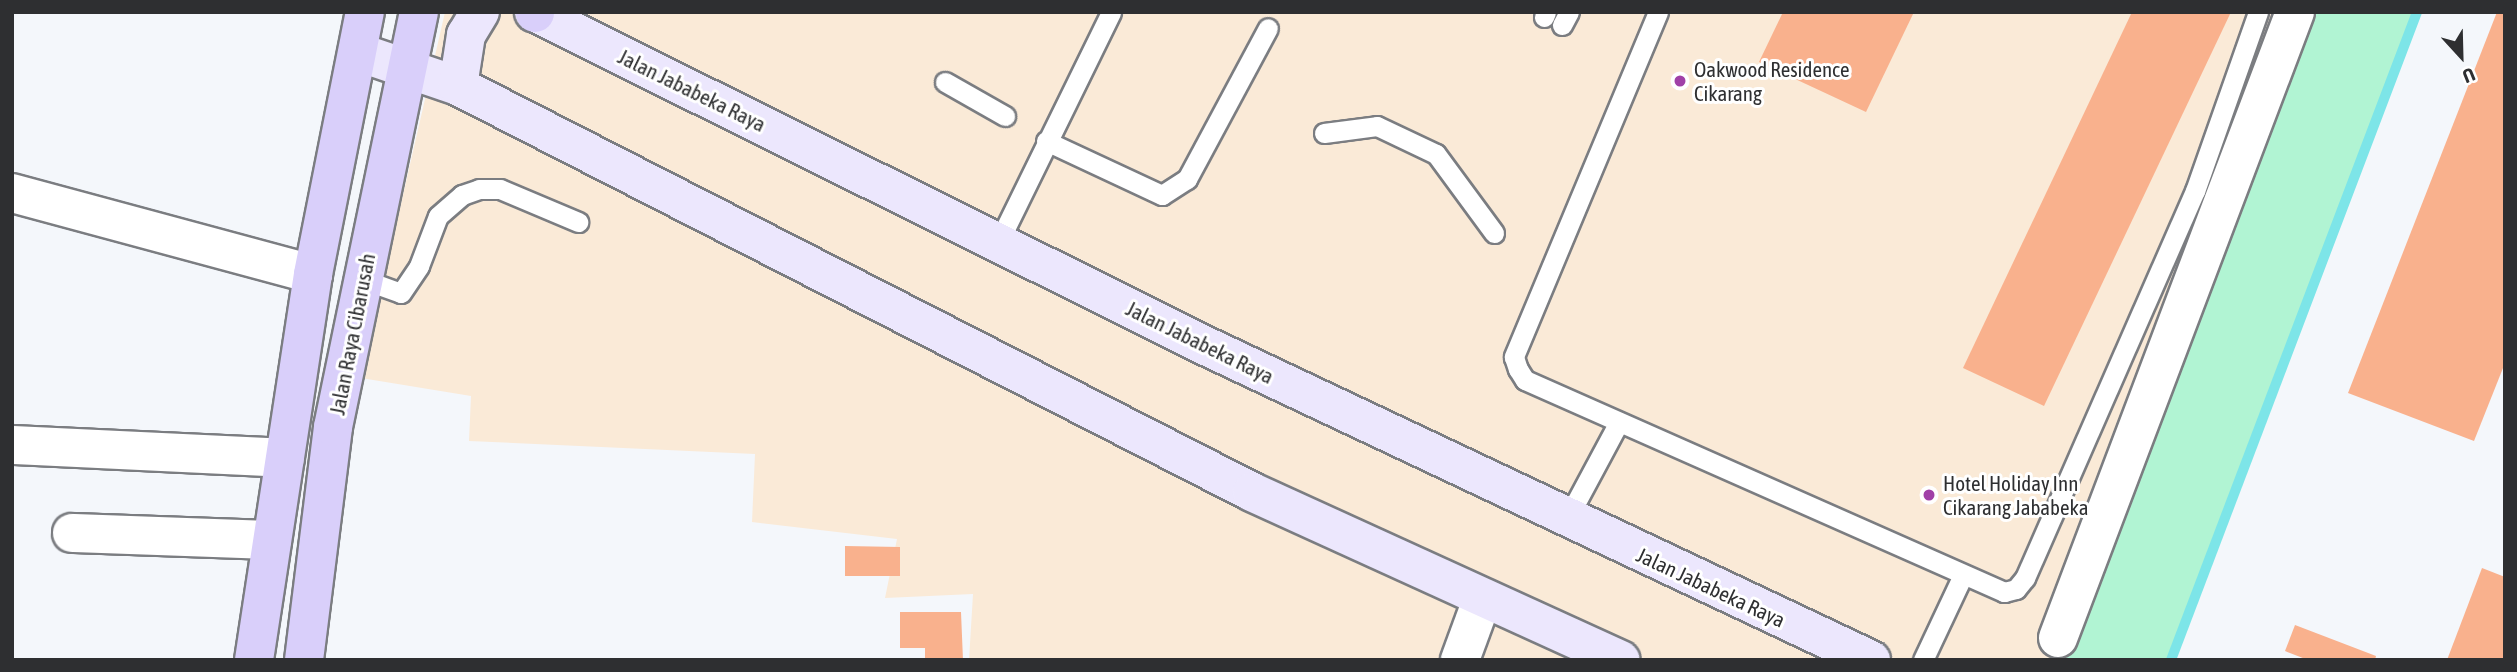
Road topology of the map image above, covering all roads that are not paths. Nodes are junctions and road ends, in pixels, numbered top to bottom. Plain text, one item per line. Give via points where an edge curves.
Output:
1 (365, 12) edge
2 (419, 12) edge
3 (481, 12) edge
4 (535, 12) edge
5 (1111, 12) edge
6 (1658, 12) edge
7 (2258, 12) edge
8 (2295, 12) edge
9 (1268, 28) dead end
10 (358, 52) junction
11 (407, 66) junction
12 (945, 82) dead end
13 (458, 86) junction
14 (1005, 117) dead end
15 (1324, 133) dead end
16 (1046, 141) junction
17 (12, 193) edge
18 (578, 222) dead end
19 (1494, 233) dead end
20 (999, 241) junction
21 (313, 274) junction
22 (362, 279) junction
23 (1619, 422) junction
24 (12, 445) edge
25 (285, 458) junction
26 (1567, 519) junction
27 (72, 533) dead end
28 (272, 540) junction
29 (1963, 575) junction
30 (1482, 600) junction
31 (2058, 638) dead end
32 (254, 660) edge
33 (304, 660) edge
34 (1460, 660) edge
35 (1620, 660) edge
36 (1871, 660) edge
37 (1923, 660) edge

1 - 10 main road
2 - 11 main road, Jalan Raya Cibarusah
3 - 13 main road via 466,35
4 - 20 main road, Jalan Jababeka Raya
5 - 16 lane
6 - 23 lane via 1514,357 1525,380
7 - 29 lane via 2195,191 2025,578 2016,589 2004,592
8 - 31 street
9 - 16 lane via 1187,179 1162,195
10 - 11 main road
10 - 21 main road
11 - 13 main road
11 - 22 main road, Jalan Raya Cibarusah
12 - 14 lane
13 - 30 main road via 1240,486
15 - 19 lane via 1377,126 1436,154
16 - 20 lane
17 - 21 street
18 - 22 lane via 500,189 479,189 462,195 438,216 419,266 401,293
20 - 26 main road, Jalan Jababeka Raya
21 - 25 main road
22 - 33 main road, Jalan Raya Cibarusah via 333,427
23 - 26 lane
23 - 29 lane
24 - 25 street
25 - 28 main road
26 - 36 main road, Jalan Jababeka Raya
27 - 28 street
28 - 32 main road
29 - 37 lane
30 - 34 street
30 - 35 main road

